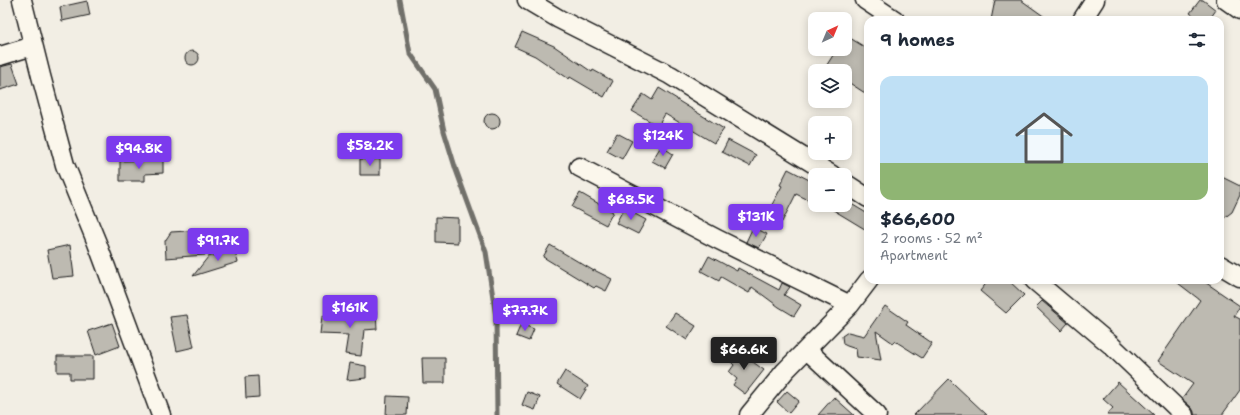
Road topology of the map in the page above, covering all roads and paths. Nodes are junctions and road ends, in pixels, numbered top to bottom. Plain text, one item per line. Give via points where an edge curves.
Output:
1 (22, 0) edge
2 (527, 0) edge
3 (864, 0) edge
4 (1095, 0) edge
5 (1226, 0) edge
6 (1240, 10) edge
7 (889, 16) edge
8 (1085, 16) edge
9 (33, 46) junction
10 (0, 56) edge
11 (579, 167) dead end
12 (821, 168) edge
13 (852, 188) edge
14 (864, 195) edge
15 (1224, 268) edge
16 (1240, 278) edge
17 (866, 284) edge
18 (1039, 284) edge
19 (850, 305) junction
20 (807, 350) junction
21 (161, 415) edge
22 (749, 415) edge
23 (877, 415) edge
24 (1184, 415) edge

1 - 9 street
2 - 12 street via 670,75
3 - 7 street
4 - 8 street
5 - 6 street
9 - 10 street
9 - 21 street via 66,166
11 - 19 street
13 - 14 street
15 - 16 street
17 - 19 street
18 - 24 street via 1111,345
19 - 20 street
20 - 22 street via 785,371
20 - 23 street

